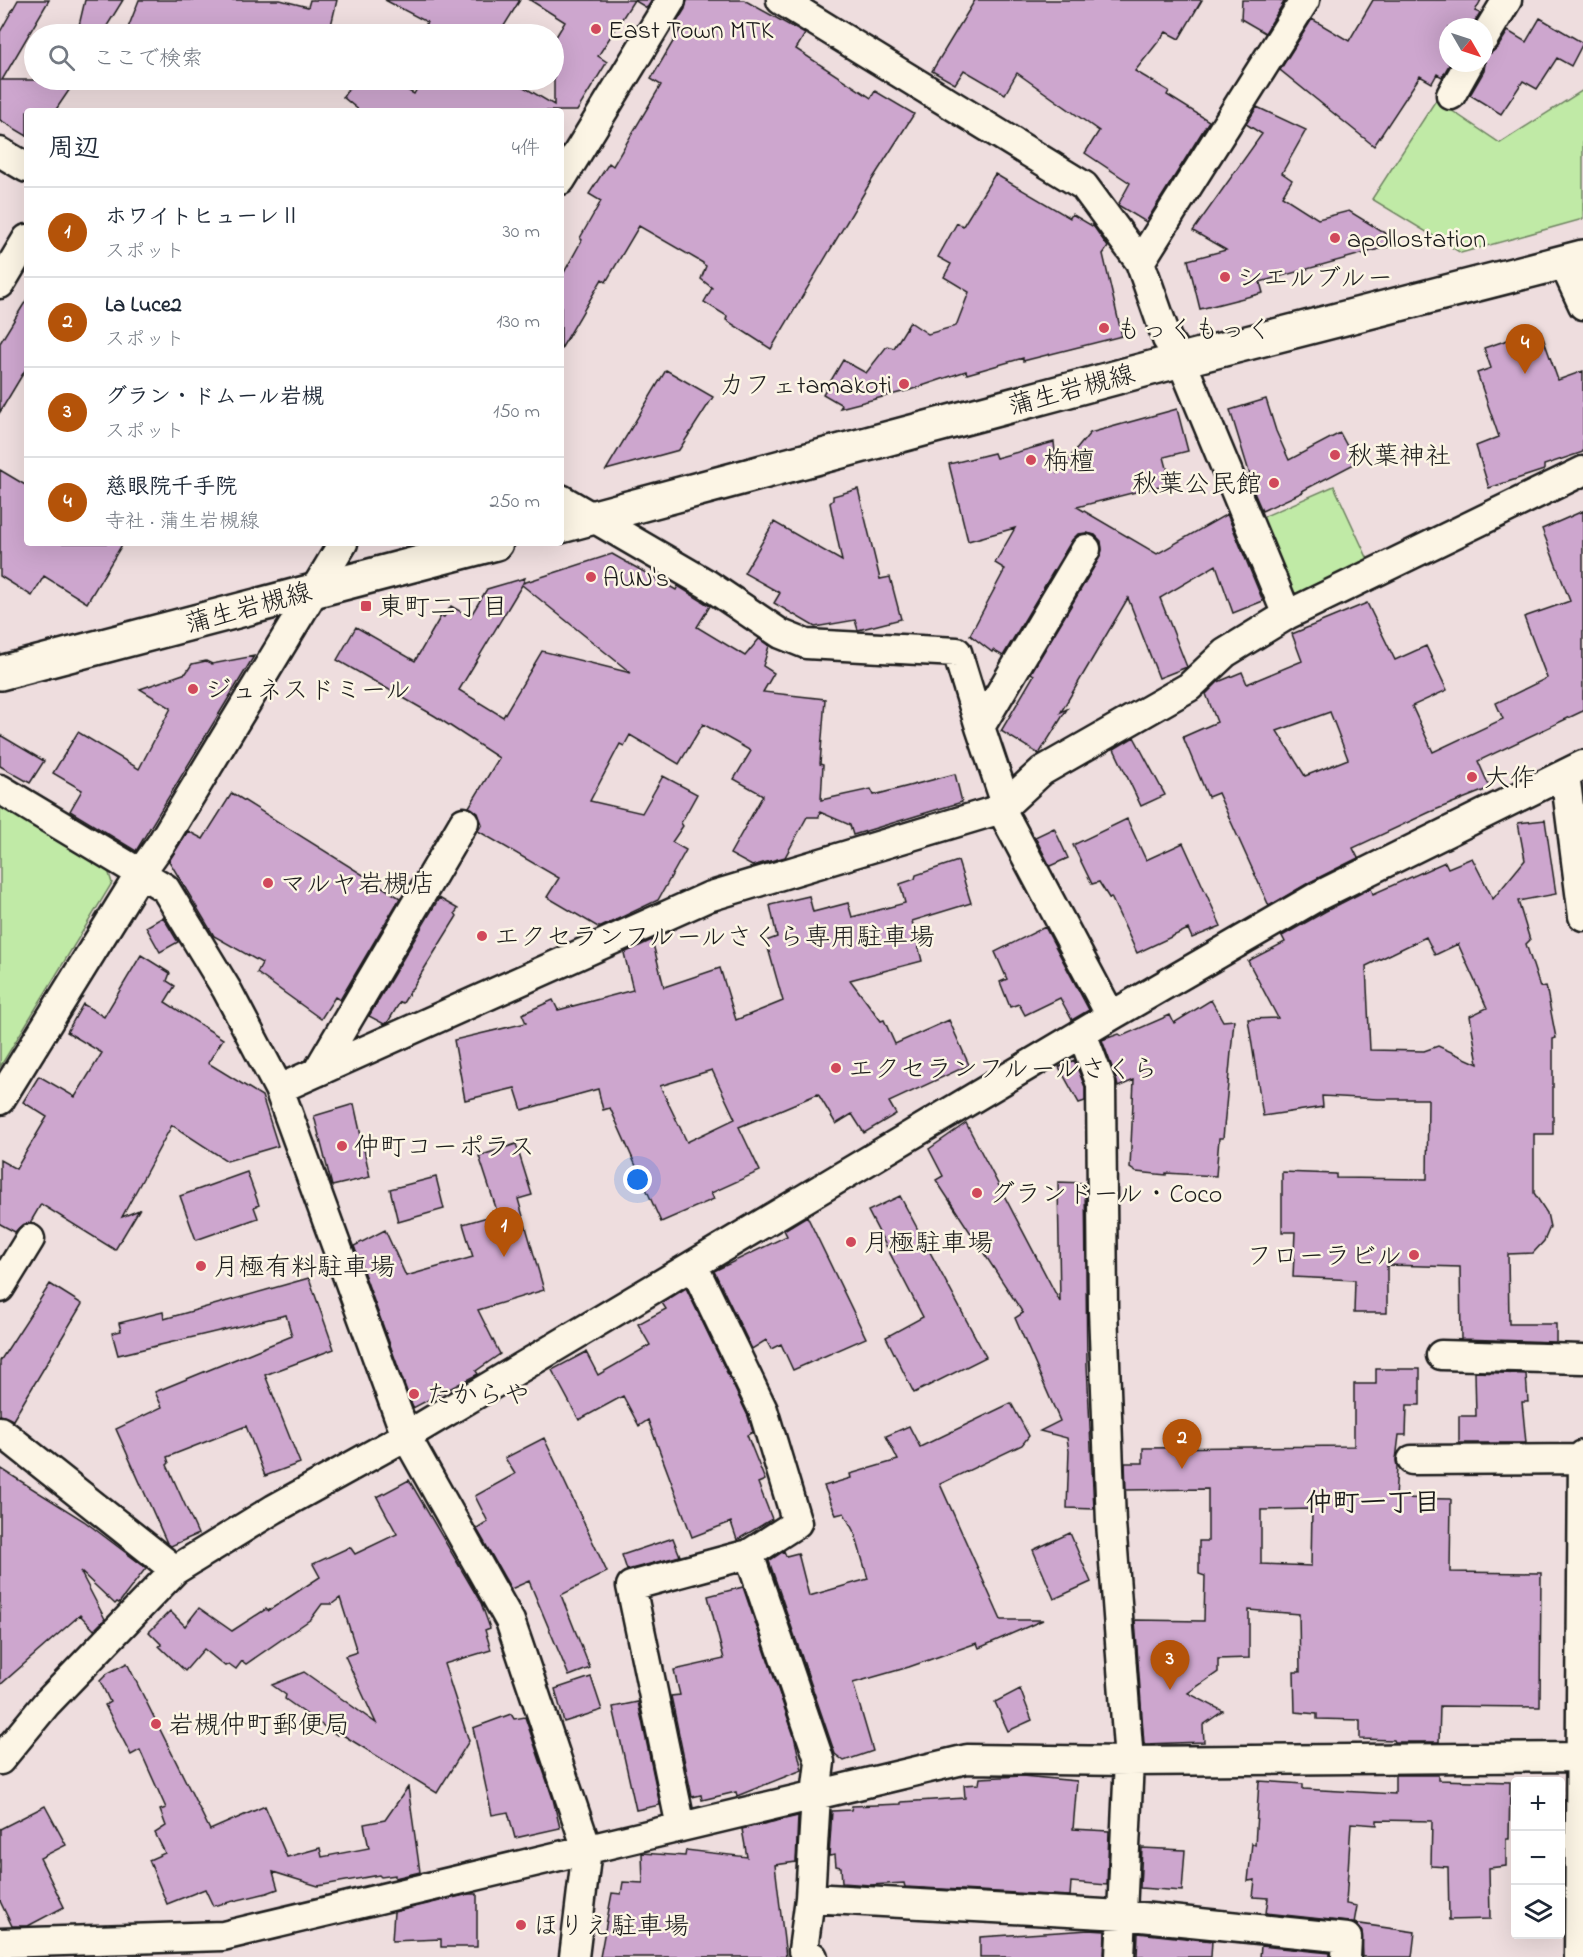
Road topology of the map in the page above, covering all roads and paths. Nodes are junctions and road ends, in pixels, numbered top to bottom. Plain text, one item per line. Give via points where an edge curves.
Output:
1 (671, 0) edge
2 (781, 0) edge
3 (1305, 0) edge
4 (1506, 0) edge
5 (1493, 22) edge
6 (1464, 72) edge
7 (1450, 95) dead end
8 (0, 152) edge
9 (24, 166) edge
10 (564, 175) edge
11 (24, 244) edge
12 (1573, 260) edge
13 (1140, 262) junction
14 (0, 284) edge
15 (1583, 305) edge
16 (1181, 360) junction
17 (1583, 471) edge
18 (564, 504) edge
19 (576, 522) edge
20 (341, 546) edge
21 (484, 546) edge
22 (1086, 549) dead end
23 (315, 590) junction
24 (1287, 615) junction
25 (0, 673) edge
26 (980, 727) junction
27 (1574, 770) edge
28 (0, 789) edge
29 (1004, 806) junction
30 (464, 822) dead end
31 (141, 872) junction
32 (1583, 916) edge
33 (1111, 1016) junction
34 (1082, 1034) junction
35 (317, 1071) junction
36 (279, 1089) junction
37 (0, 1100) edge
38 (30, 1239) dead end
39 (693, 1264) junction
40 (0, 1288) edge
41 (1441, 1355) dead end
42 (1583, 1359) edge
43 (0, 1431) edge
44 (406, 1436) junction
45 (1583, 1457) edge
46 (1412, 1461) dead end
47 (749, 1554) junction
48 (175, 1570) junction
49 (1582, 1757) edge
50 (0, 1760) edge
51 (1130, 1761) junction
52 (816, 1795) junction
53 (681, 1827) junction
54 (587, 1849) junction
55 (810, 1898) junction
56 (1122, 1915) junction
57 (0, 1943) edge
58 (574, 1957) edge
59 (813, 1957) edge
60 (1120, 1957) edge
61 (1346, 1957) edge
62 (1579, 1957) edge

1 - 10 street
2 - 13 street via 1084,186
3 - 13 street
4 - 5 street
6 - 7 street
8 - 9 street
11 - 14 street
12 - 15 street
12 - 16 main road, 蒲生岩槻線
13 - 16 street via 1167,339
16 - 19 main road, 蒲生岩槻線
16 - 24 street
17 - 24 street
18 - 19 street
19 - 26 street via 707,584 781,634 806,644 957,652
20 - 23 street
21 - 23 main road, 蒲生岩槻線
22 - 26 street
23 - 25 main road, 蒲生岩槻線
23 - 31 street
24 - 29 street via 1225,653 1189,687 1042,771
26 - 29 street
27 - 32 street
27 - 33 street via 1318,896
28 - 31 street
29 - 33 street
29 - 35 street via 708,897
30 - 35 street
31 - 36 street via 165,888 227,990
31 - 37 street
33 - 34 street
34 - 39 street
34 - 51 street via 1101,1084 1111,1523
35 - 36 street
36 - 44 street
38 - 40 street
39 - 44 street
39 - 47 street via 763,1410 797,1523
41 - 42 street
43 - 48 street
44 - 48 street via 274,1509
44 - 54 street via 510,1621
45 - 46 street
45 - 49 street
47 - 52 street via 820,1762
47 - 53 street via 631,1586
48 - 50 street via 46,1704
49 - 51 street
49 - 62 street
51 - 52 street via 967,1759
51 - 56 street
52 - 53 street
52 - 55 street
53 - 54 street
54 - 57 street via 224,1936
54 - 58 street
55 - 56 street
55 - 59 street via 803,1950
56 - 60 street
56 - 61 street via 1347,1938

